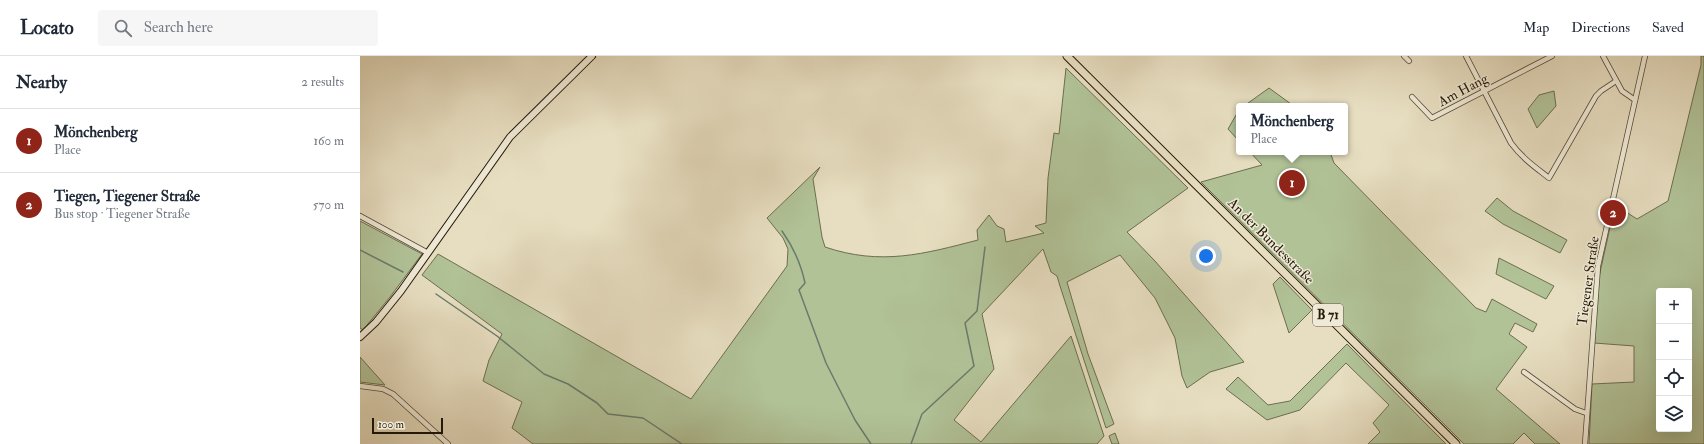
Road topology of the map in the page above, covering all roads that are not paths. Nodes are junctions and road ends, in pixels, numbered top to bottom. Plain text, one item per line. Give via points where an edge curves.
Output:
1 (592, 56) edge
2 (1067, 56) edge
3 (1404, 56) edge
4 (1466, 56) edge
5 (1552, 56) edge
6 (1603, 56) edge
7 (1645, 56) edge
8 (1409, 61) dead end
9 (1616, 81) junction
10 (1485, 91) junction
11 (1412, 98) dead end
12 (1635, 100) junction
13 (360, 216) edge
14 (428, 253) junction
15 (360, 337) edge
16 (1524, 372) dead end
17 (360, 386) edge
18 (1586, 413) junction
19 (448, 444) edge
20 (1456, 444) edge
21 (1585, 444) edge

1 - 14 main road via 510,137
2 - 20 main road, An der Bundesstraße / B 71
3 - 8 street
4 - 10 street
5 - 10 street, Am Hang
6 - 9 street
7 - 12 street, Tiegener Straße
9 - 10 street via 1596,96 1549,178 1519,154
9 - 12 street via 1622,91
10 - 11 street, Am Hang via 1432,118
12 - 18 street, Tiegener Straße via 1598,266
13 - 14 street
14 - 15 main road via 385,311
16 - 18 street via 1575,409
17 - 19 street via 383,389 393,394
18 - 21 street, Tiegener Straße

